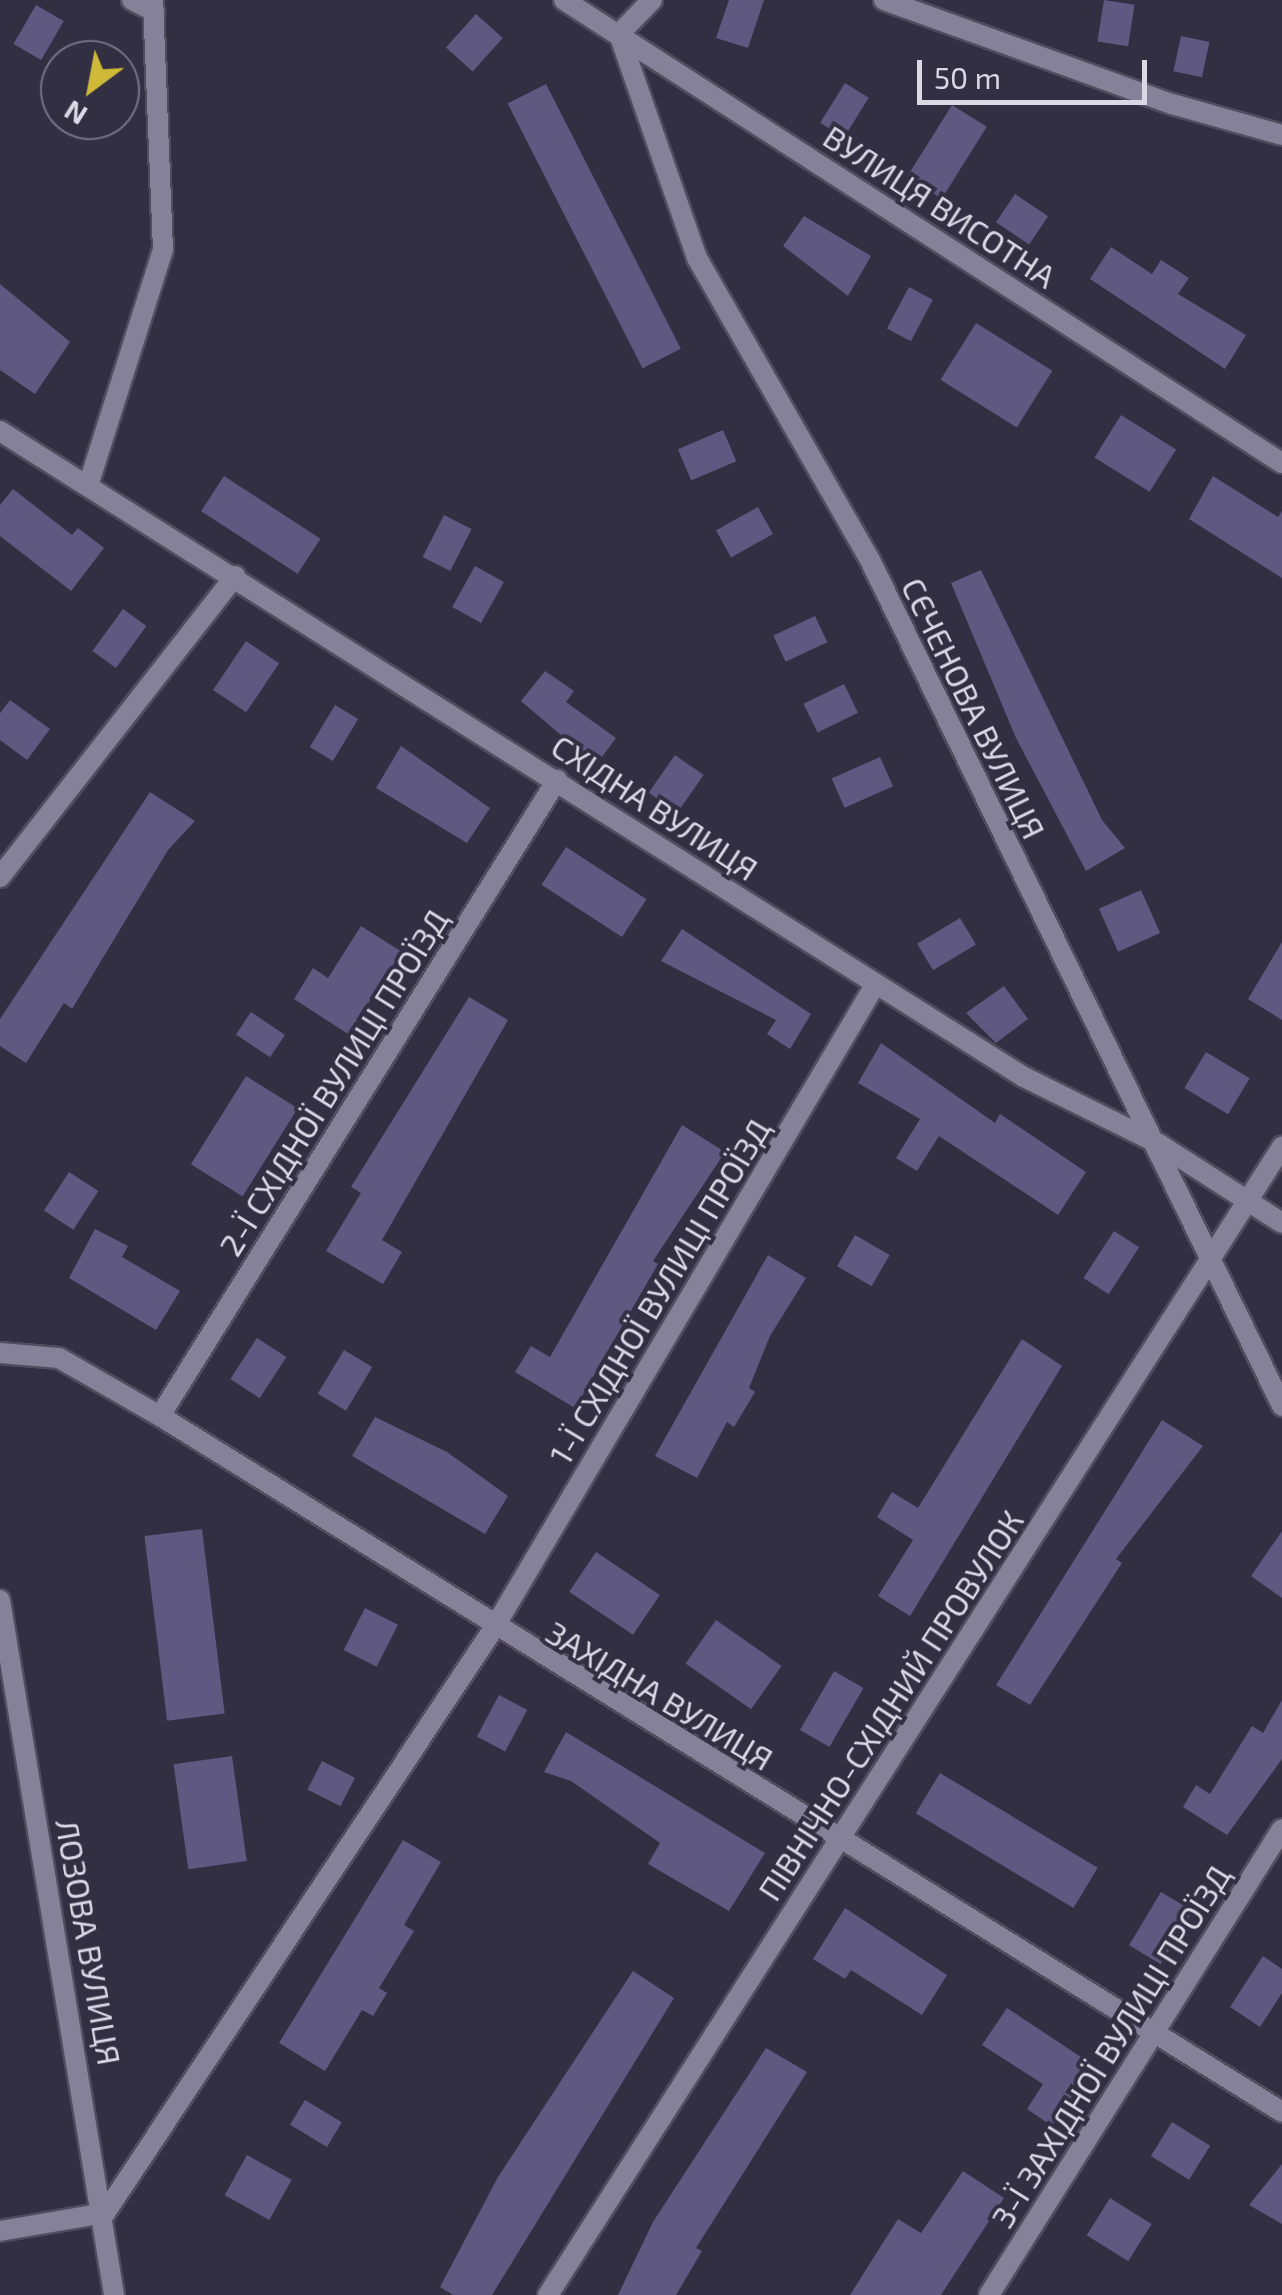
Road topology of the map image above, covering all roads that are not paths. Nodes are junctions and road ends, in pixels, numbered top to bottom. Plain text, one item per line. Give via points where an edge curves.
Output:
1 (132, 0) edge
2 (564, 0) edge
3 (652, 0) edge
4 (884, 0) edge
5 (154, 6) edge
6 (620, 34) junction
7 (1282, 135) edge
8 (0, 432) edge
9 (1282, 463) edge
10 (88, 486) junction
11 (235, 576) junction
12 (558, 780) junction
13 (0, 877) edge
14 (876, 986) junction
15 (1146, 1137) junction
16 (1282, 1146) edge
17 (1247, 1201) junction
18 (1282, 1223) edge
19 (1213, 1254) junction
20 (0, 1353) edge
21 (1282, 1406) edge
22 (160, 1416) junction
23 (0, 1600) edge
24 (494, 1628) junction
25 (1282, 1829) edge
26 (839, 1839) junction
27 (1157, 2028) junction
28 (1282, 2112) edge
29 (105, 2213) junction
30 (0, 2231) edge
31 (114, 2295) edge
32 (548, 2295) edge
33 (989, 2295) edge

1 - 5 street
2 - 6 street, ВУЛИЦЯ ВИСОТНА
3 - 6 street
4 - 7 street via 1172,104
5 - 10 street via 163,250
6 - 9 street, ВУЛИЦЯ ВИСОТНА
6 - 15 street, СЄЧЕНОВА ВУЛИЦЯ via 697,258 870,560
8 - 10 street, СХІДНА ВУЛИЦЯ
10 - 11 street, СХІДНА ВУЛИЦЯ
11 - 12 street, СХІДНА ВУЛИЦЯ
11 - 13 street
12 - 14 street, СХІДНА ВУЛИЦЯ
12 - 22 street, 2-Ї СХІДНОЇ ВУЛИЦІ ПРОЇЗД
14 - 15 street, СХІДНА ВУЛИЦЯ via 1024,1078
14 - 24 street, 1-Ї СХІДНОЇ ВУЛИЦІ ПРОЇЗД
15 - 17 street, СХІДНА ВУЛИЦЯ
15 - 19 street, СЄЧЕНОВА ВУЛИЦЯ
16 - 17 street, ПІВНІЧНО-СХІДНИЙ ПРОВУЛОК
17 - 18 street, СХІДНА ВУЛИЦЯ
17 - 19 street, ПІВНІЧНО-СХІДНИЙ ПРОВУЛОК
19 - 21 street, СЄЧЕНОВА ВУЛИЦЯ
19 - 26 street, ПІВНІЧНО-СХІДНИЙ ПРОВУЛОК
20 - 22 street, ЗАХІДНА ВУЛИЦЯ via 59,1358
22 - 24 street, ЗАХІДНА ВУЛИЦЯ
23 - 29 street, ЛОЗОВА ВУЛИЦЯ
24 - 26 street, ЗАХІДНА ВУЛИЦЯ
24 - 29 street, 1-Ї СХІДНОЇ ВУЛИЦІ ПРОЇЗД
25 - 27 street, 3-Ї ЗАХІДНОЇ ВУЛИЦІ ПРОЇЗД
26 - 27 street, ЗАХІДНА ВУЛИЦЯ
26 - 32 street, ПІВНІЧНО-СХІДНИЙ ПРОВУЛОК
27 - 28 street, ЗАХІДНА ВУЛИЦЯ
27 - 33 street, 3-Ї ЗАХІДНОЇ ВУЛИЦІ ПРОЇЗД
29 - 30 street
29 - 31 street, ЛОЗОВА ВУЛИЦЯ

